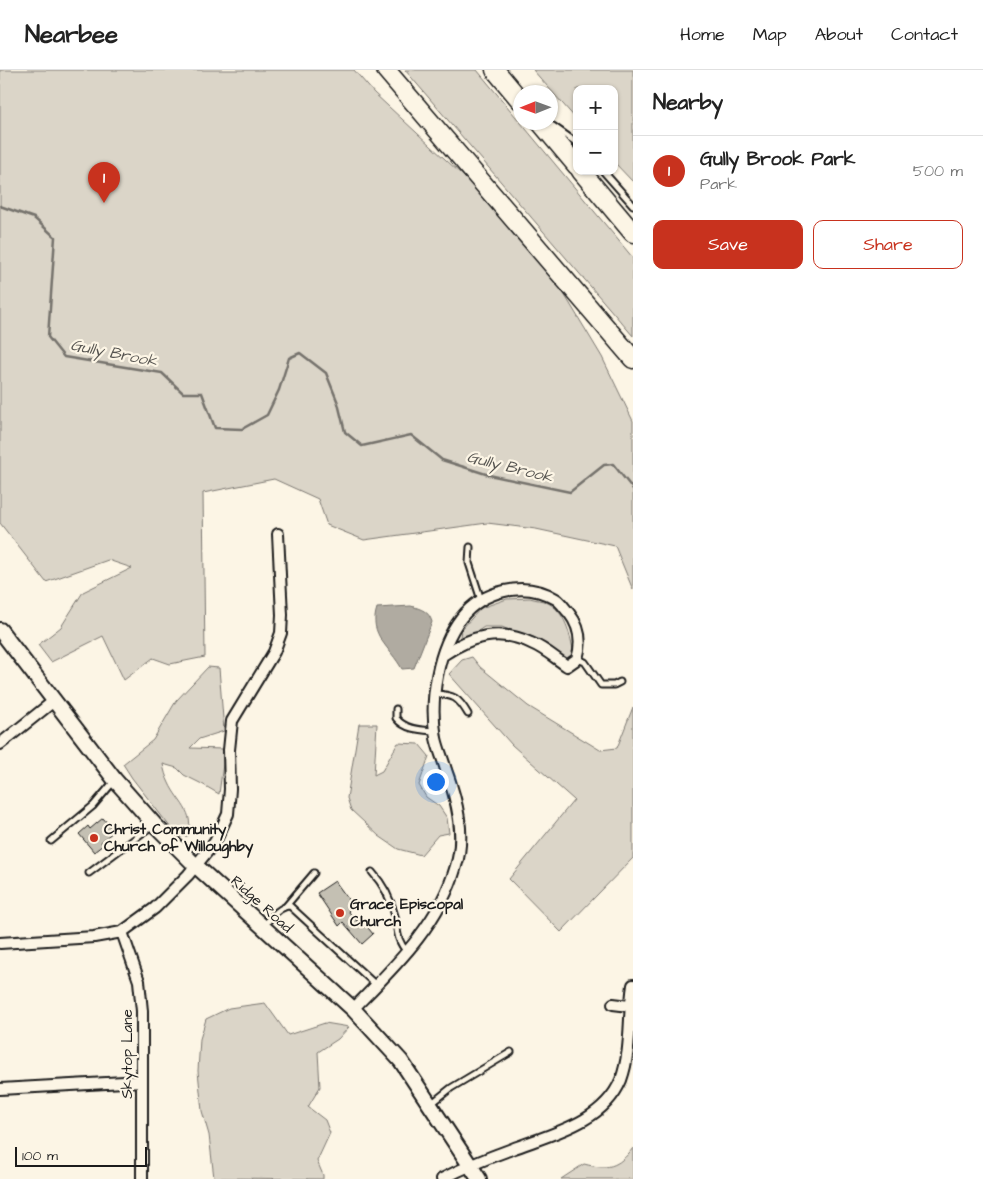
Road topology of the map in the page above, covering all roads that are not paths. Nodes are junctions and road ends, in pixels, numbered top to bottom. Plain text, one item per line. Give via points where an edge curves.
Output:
1 (386, 70) edge
2 (495, 70) edge
3 (513, 92) edge
4 (558, 129) edge
5 (547, 130) edge
6 (573, 140) edge
7 (573, 161) edge
8 (584, 175) edge
9 (607, 175) edge
10 (633, 205) edge
11 (633, 233) edge
12 (633, 359) edge
13 (278, 534) dead end
14 (470, 547) dead end
15 (481, 600) junction
16 (0, 630) edge
17 (443, 655) junction
18 (578, 660) junction
19 (620, 682) dead end
20 (435, 694) junction
21 (55, 700) junction
22 (396, 710) dead end
23 (468, 714) dead end
24 (435, 731) junction
25 (0, 744) edge
26 (116, 780) junction
27 (154, 824) junction
28 (51, 840) dead end
29 (194, 864) junction
30 (372, 872) dead end
31 (90, 873) dead end
32 (314, 873) dead end
33 (286, 906) junction
34 (263, 927) junction
35 (122, 932) junction
36 (0, 943) edge
37 (407, 952) junction
38 (376, 985) junction
39 (633, 985) edge
40 (613, 1004) dead end
41 (629, 1006) junction
42 (353, 1009) junction
43 (511, 1052) dead end
44 (142, 1081) junction
45 (0, 1089) edge
46 (431, 1104) junction
47 (470, 1164) junction
48 (142, 1179) edge
49 (442, 1179) edge
50 (480, 1179) edge

1 - 12 highway
2 - 3 highway
4 - 6 lane
5 - 7 highway
8 - 11 highway
9 - 10 lane
13 - 29 street via 281,633 274,652 232,721 228,814 215,842
14 - 15 lane via 469,563
15 - 17 street via 461,618
15 - 18 street via 493,593 518,588 558,600 573,619 580,637
16 - 21 main road, Ridge Road
17 - 18 street via 460,644 487,635 507,635 531,643 567,666
17 - 20 street via 436,675
18 - 19 lane via 585,662 601,684
20 - 23 lane via 456,697
20 - 24 street
21 - 25 street
21 - 26 main road, Ridge Road
22 - 24 lane via 396,718 402,724
24 - 37 street via 457,809 461,840 456,866 444,897
26 - 27 main road, Ridge Road
26 - 28 lane via 93,806
27 - 29 main road, Ridge Road
27 - 31 lane
29 - 34 main road, Ridge Road
29 - 35 street via 188,875 155,908
30 - 37 lane via 386,889 400,944
32 - 33 lane
33 - 34 lane
33 - 38 lane via 290,906
34 - 42 main road, Ridge Road
35 - 36 street
35 - 44 street, Skytop Lane via 139,981
37 - 38 street
38 - 42 street
39 - 41 street
40 - 41 street
41 - 47 street via 627,1059 612,1097 575,1124
42 - 46 main road, Ridge Road via 401,1061
43 - 46 lane via 451,1088
44 - 45 street
44 - 48 street, Skytop Lane
46 - 47 main road, Ridge Road
47 - 49 street
47 - 50 main road, Ridge Road

